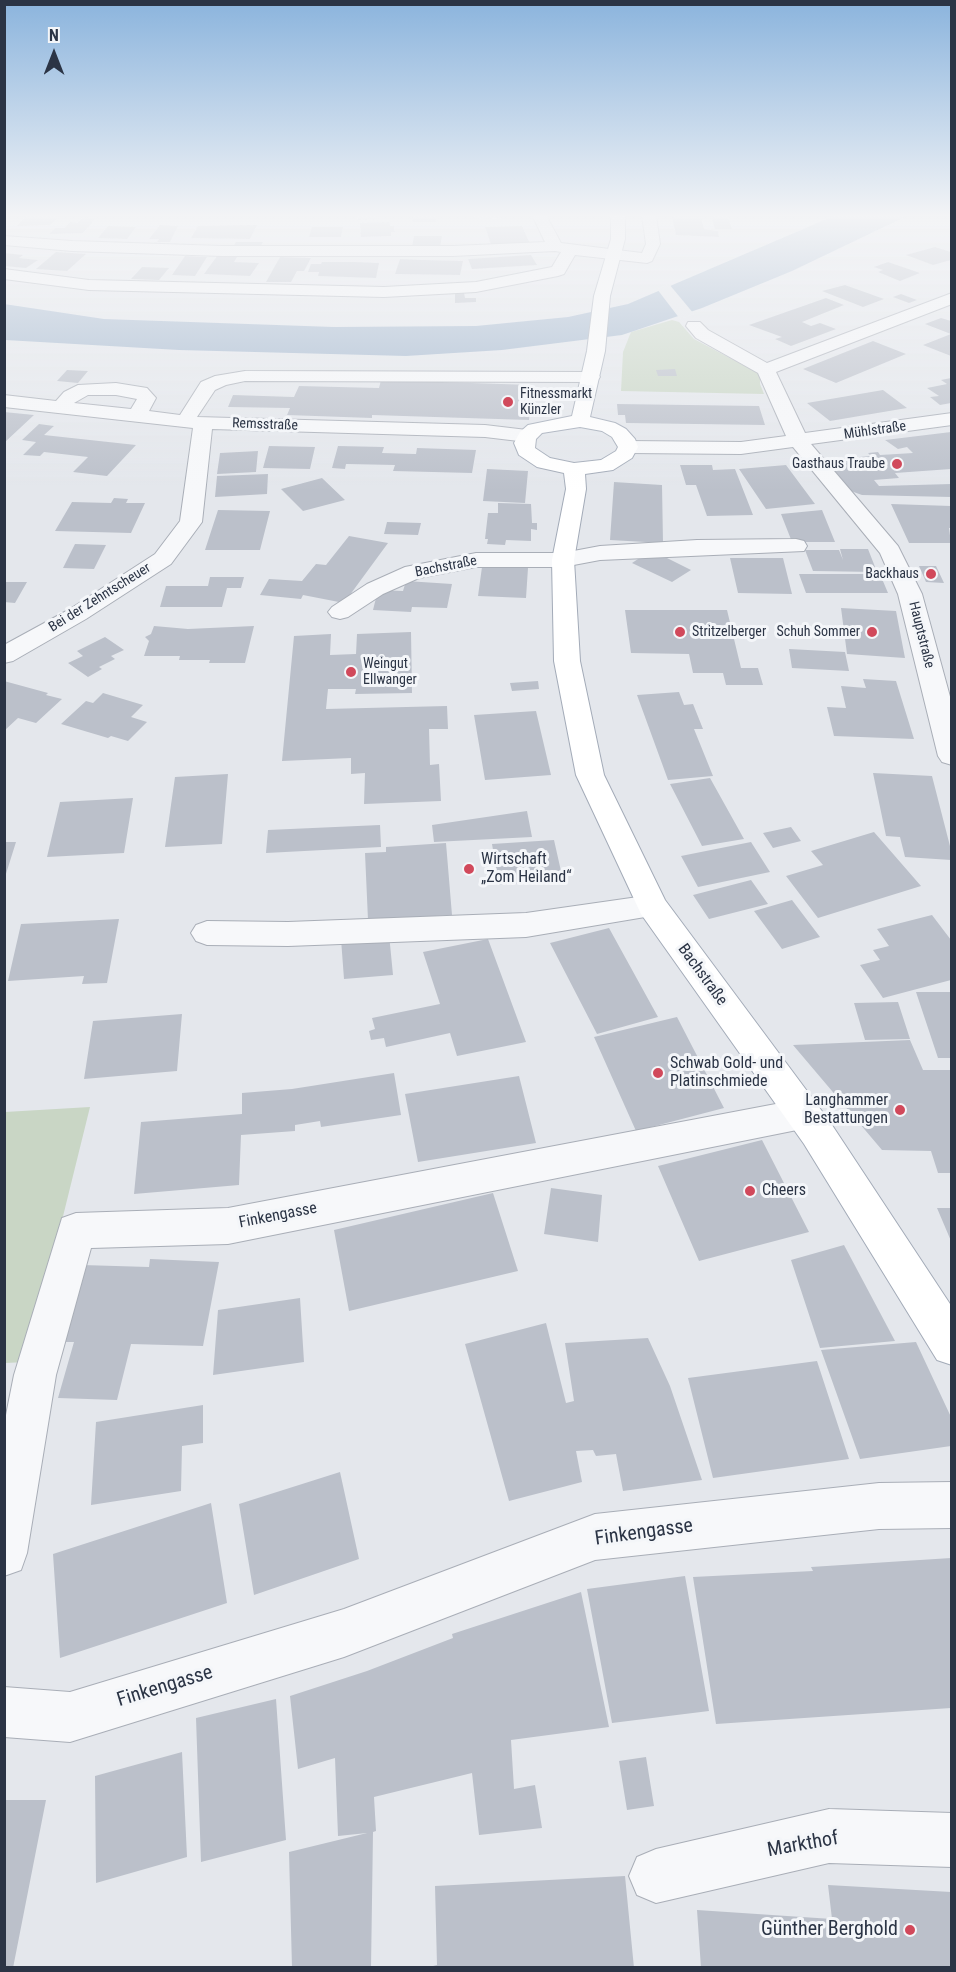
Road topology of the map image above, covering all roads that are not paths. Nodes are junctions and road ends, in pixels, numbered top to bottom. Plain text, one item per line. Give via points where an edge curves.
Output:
1 (602, 307) edge
2 (928, 307) edge
3 (694, 326) dead end
4 (766, 370) junction
5 (591, 377) junction
6 (4, 401) edge
7 (951, 420) edge
8 (580, 421) junction
9 (194, 422) junction
10 (526, 436) junction
11 (799, 442) junction
12 (628, 447) junction
13 (574, 469) junction
14 (796, 546) dead end
15 (563, 560) junction
16 (340, 612) dead end
17 (4, 656) edge
18 (951, 756) edge
19 (652, 906) junction
20 (207, 933) dead end
21 (802, 1114) junction
22 (951, 1345) edge
23 (951, 1505) edge
24 (4, 1553) edge
25 (4, 1712) edge
26 (951, 1840) edge
27 (656, 1876) dead end

1 - 5 main road
2 - 4 street
3 - 4 street
4 - 11 street, Hauptstraße
5 - 8 main road
5 - 9 street via 245,376 208,386
6 - 9 street, Remsstraße
7 - 11 street, Mühlstraße
8 - 10 main road via 548,424
8 - 12 main road via 608,427 626,439
9 - 10 street, Remsstraße via 485,431
9 - 17 street, Bei der Zehntscheuer via 191,522 163,559
10 - 13 main road via 526,451 533,458
11 - 12 street via 741,448
11 - 18 street, Hauptstraße via 890,551 910,594
12 - 13 main road via 625,454 606,466
13 - 15 main road, Bachstraße via 576,489
14 - 15 street via 697,547 600,553
15 - 16 street, Bachstraße via 476,560 413,572 375,589
15 - 19 main road, Bachstraße via 567,661 590,775
19 - 20 street via 526,925
19 - 21 main road, Bachstraße
21 - 22 main road, Bachstraße
21 - 24 street, Finkengasse via 228,1226 76,1231 35,1375
23 - 25 street, Finkengasse via 879,1506 595,1537 344,1633 70,1717
26 - 27 street, Markthof via 829,1836

